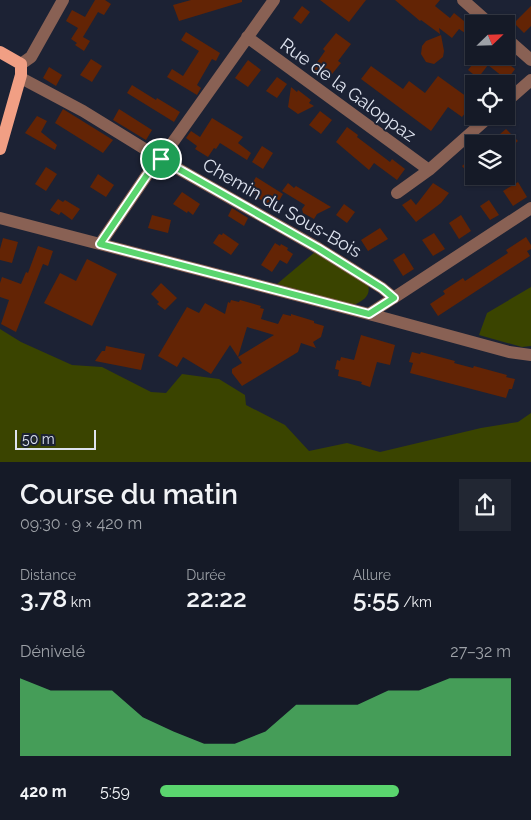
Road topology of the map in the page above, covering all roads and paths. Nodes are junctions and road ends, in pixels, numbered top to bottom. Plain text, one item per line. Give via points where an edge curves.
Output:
1 (63, 0) edge
2 (274, 0) edge
3 (463, 0) edge
4 (480, 15) edge
5 (247, 37) junction
6 (515, 46) edge
7 (0, 52) edge
8 (531, 60) edge
9 (21, 64) junction
10 (21, 78) junction
11 (531, 80) edge
12 (515, 94) edge
13 (480, 125) edge
14 (0, 149) edge
15 (161, 159) junction
16 (429, 170) junction
17 (398, 193) dead end
18 (531, 208) edge
19 (0, 218) edge
20 (100, 244) junction
21 (394, 298) junction
22 (369, 314) junction
23 (531, 355) edge

1 - 9 street via 31,57
2 - 5 street
3 - 4 street
5 - 15 street
5 - 16 street, Rue de la Galoppaz
6 - 8 street
7 - 9 main road
9 - 10 main road
10 - 14 main road
10 - 15 street, Chemin du Sous-Bois
11 - 12 street
13 - 16 street
15 - 20 street
15 - 21 street, Chemin du Sous-Bois via 318,248
16 - 17 street
18 - 21 street
19 - 20 street
20 - 22 street
21 - 22 street
22 - 23 street

